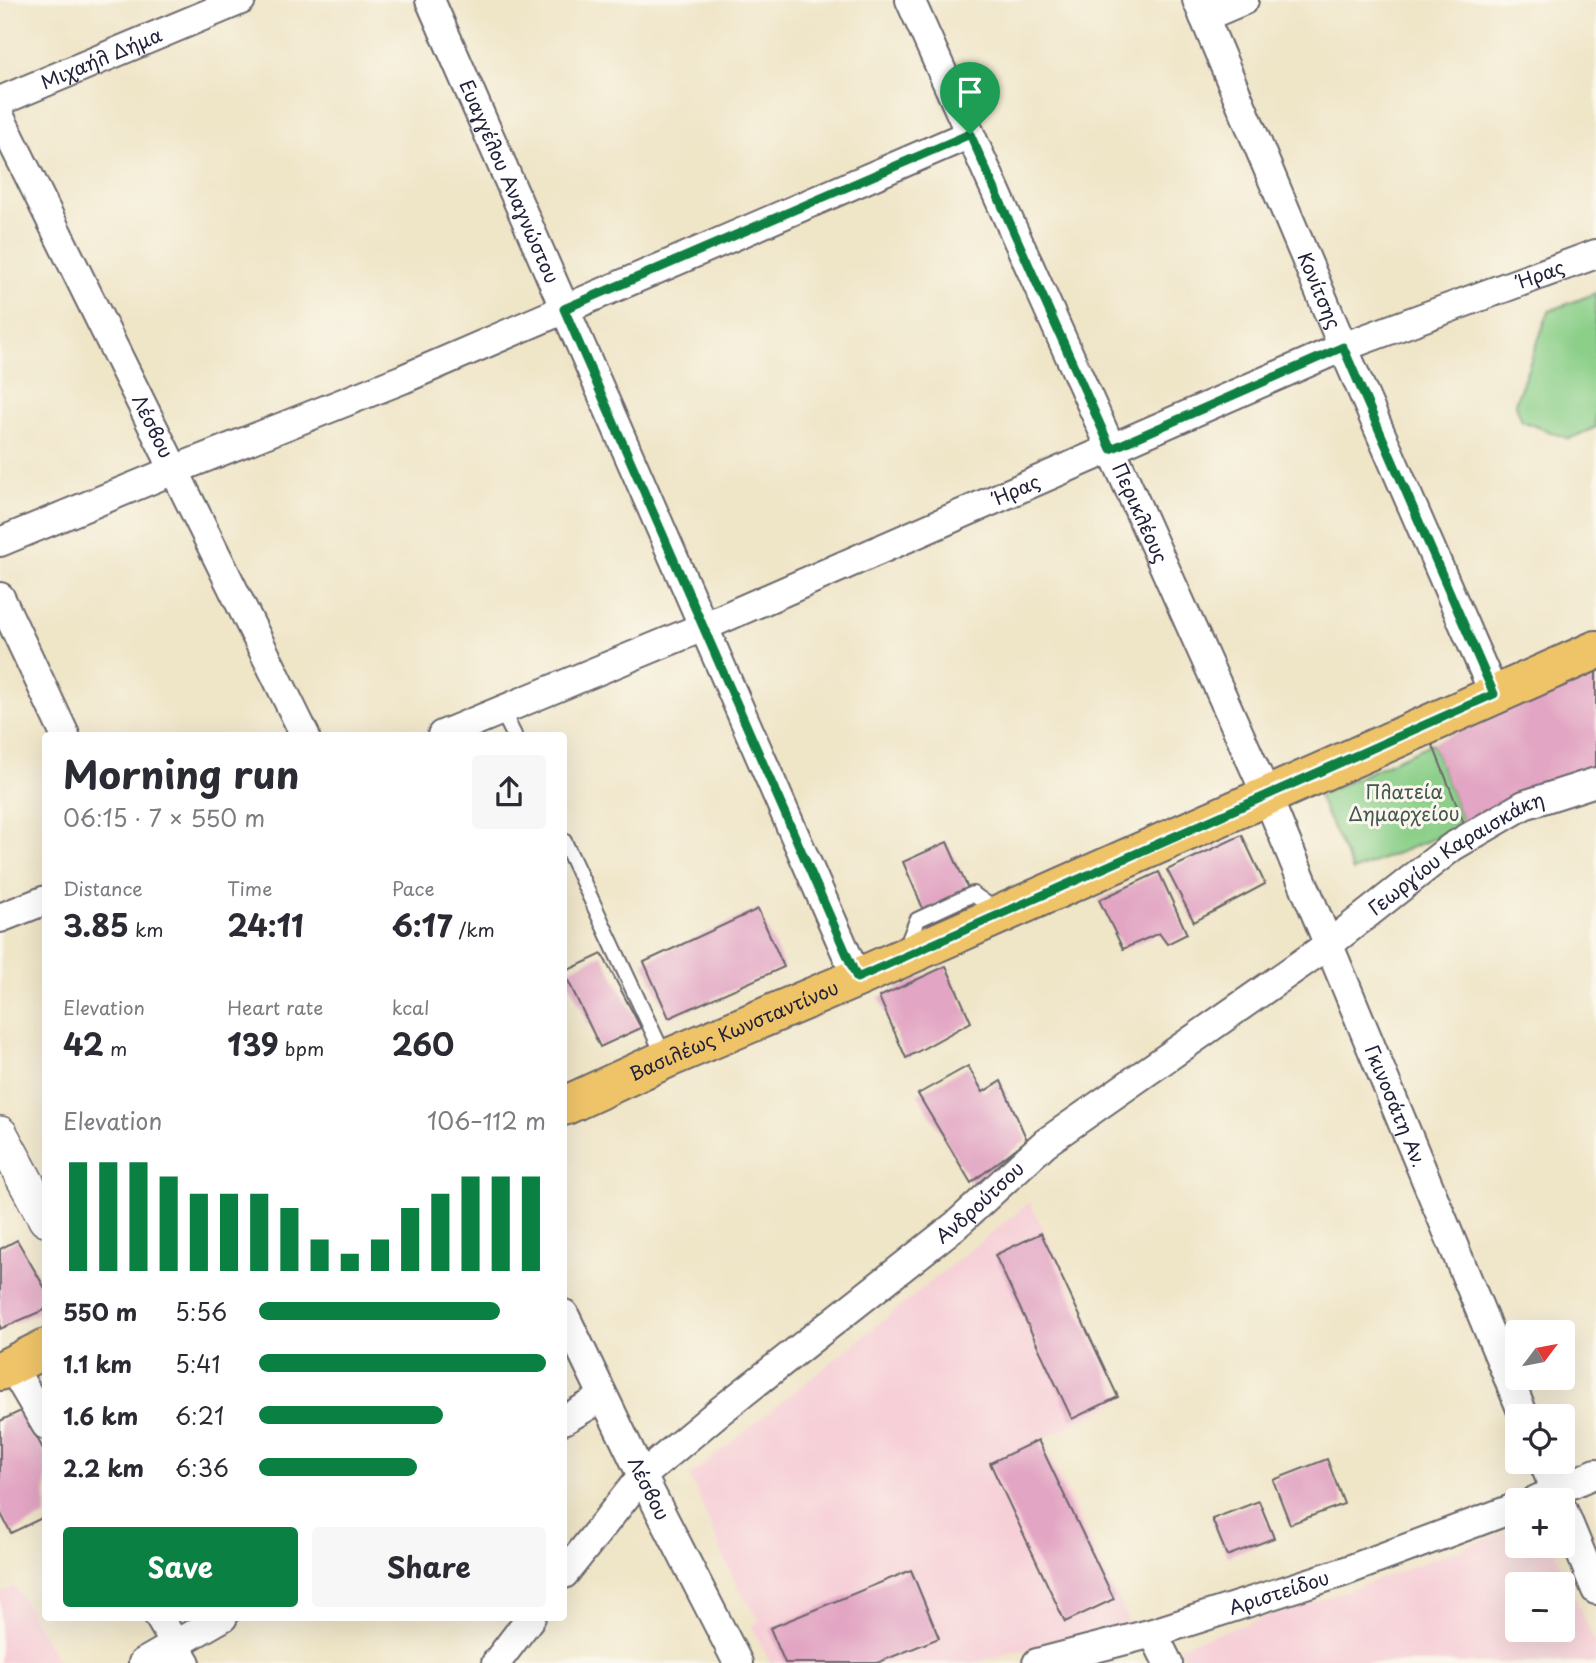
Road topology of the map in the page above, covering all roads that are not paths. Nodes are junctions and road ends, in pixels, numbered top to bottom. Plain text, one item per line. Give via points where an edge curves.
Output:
1 (241, 0) edge
2 (430, 0) edge
3 (910, 0) edge
4 (1244, 0) edge
5 (1201, 8) edge
6 (0, 101) edge
7 (0, 117) edge
8 (970, 134) junction
9 (1596, 254) edge
10 (564, 309) junction
11 (1343, 347) junction
12 (1111, 449) junction
13 (174, 470) junction
14 (0, 542) edge
15 (0, 597) edge
16 (703, 627) junction
17 (1596, 650) edge
18 (1494, 694) junction
19 (508, 723) edge
20 (64, 732) edge
21 (304, 732) edge
22 (458, 732) edge
23 (1596, 782) edge
24 (1267, 796) junction
25 (567, 847) edge
26 (42, 902) edge
27 (0, 918) edge
28 (1328, 945) junction
29 (857, 978) junction
30 (666, 1059) junction
31 (567, 1104) edge
32 (0, 1134) edge
33 (42, 1212) edge
34 (567, 1320) edge
35 (42, 1350) edge
36 (5, 1368) edge
37 (603, 1397) junction
38 (1519, 1404) edge
39 (567, 1418) edge
40 (42, 1419) edge
41 (1596, 1474) edge
42 (642, 1476) junction
43 (1573, 1488) edge
44 (1505, 1511) edge
45 (1575, 1546) edge
46 (567, 1570) edge
47 (1596, 1590) edge
48 (161, 1621) edge
49 (218, 1621) edge
50 (528, 1621) edge
51 (1153, 1633) junction
52 (181, 1654) edge
53 (143, 1663) edge
54 (496, 1663) edge
55 (738, 1663) edge
56 (1037, 1663) edge
57 (1168, 1663) edge

1 - 6 street, Μιχαήλ Δήμα
2 - 10 street, Ευαγγέλου Αναγνώστου
3 - 8 street, Περικλέους
4 - 5 street
5 - 11 street, Κονίτσης
7 - 13 street, Λέσβου
8 - 10 street
8 - 12 street, Περικλέους
9 - 11 street, Ήρας
10 - 13 street
10 - 16 street, Ευαγγέλου Αναγνώστου
11 - 12 street, Ήρας
11 - 18 street, Κονίτσης
12 - 16 street, Ήρας
12 - 24 street, Περικλέους
13 - 14 street
13 - 21 street, Λέσβου
15 - 20 street
16 - 19 street, Ήρας
16 - 29 street, Ευαγγέλου Αναγνώστου
17 - 18 main road, Βασιλέως Κωνσταντίνου
18 - 24 main road, Βασιλέως Κωνσταντίνου
19 - 22 street, Ήρας
23 - 28 street, Γεωργίου Καραισκάκη via 1524,805 1452,846
24 - 28 street, Γκινοσάτη Αν.
24 - 29 main road, Βασιλέως Κωνσταντίνου
25 - 30 lane
26 - 27 street
28 - 38 street, Γκινοσάτη Αν.
28 - 42 street, Ανδρούτσου via 1045,1143 956,1225
29 - 30 main road, Βασιλέως Κωνσταντίνου
30 - 31 main road, Βασιλέως Κωνσταντίνου
32 - 33 street
34 - 37 street, Λέσβου
35 - 36 main road
36 - 40 street
37 - 39 street
37 - 42 street, Λέσβου
41 - 43 street
42 - 46 street, Ανδρούτσου
42 - 55 street, Λέσβου
44 - 51 street, Αριστείδου via 1343,1572
45 - 47 street
48 - 52 street
49 - 52 street
50 - 54 street
51 - 56 street, Αριστείδου
51 - 57 street
52 - 53 street

